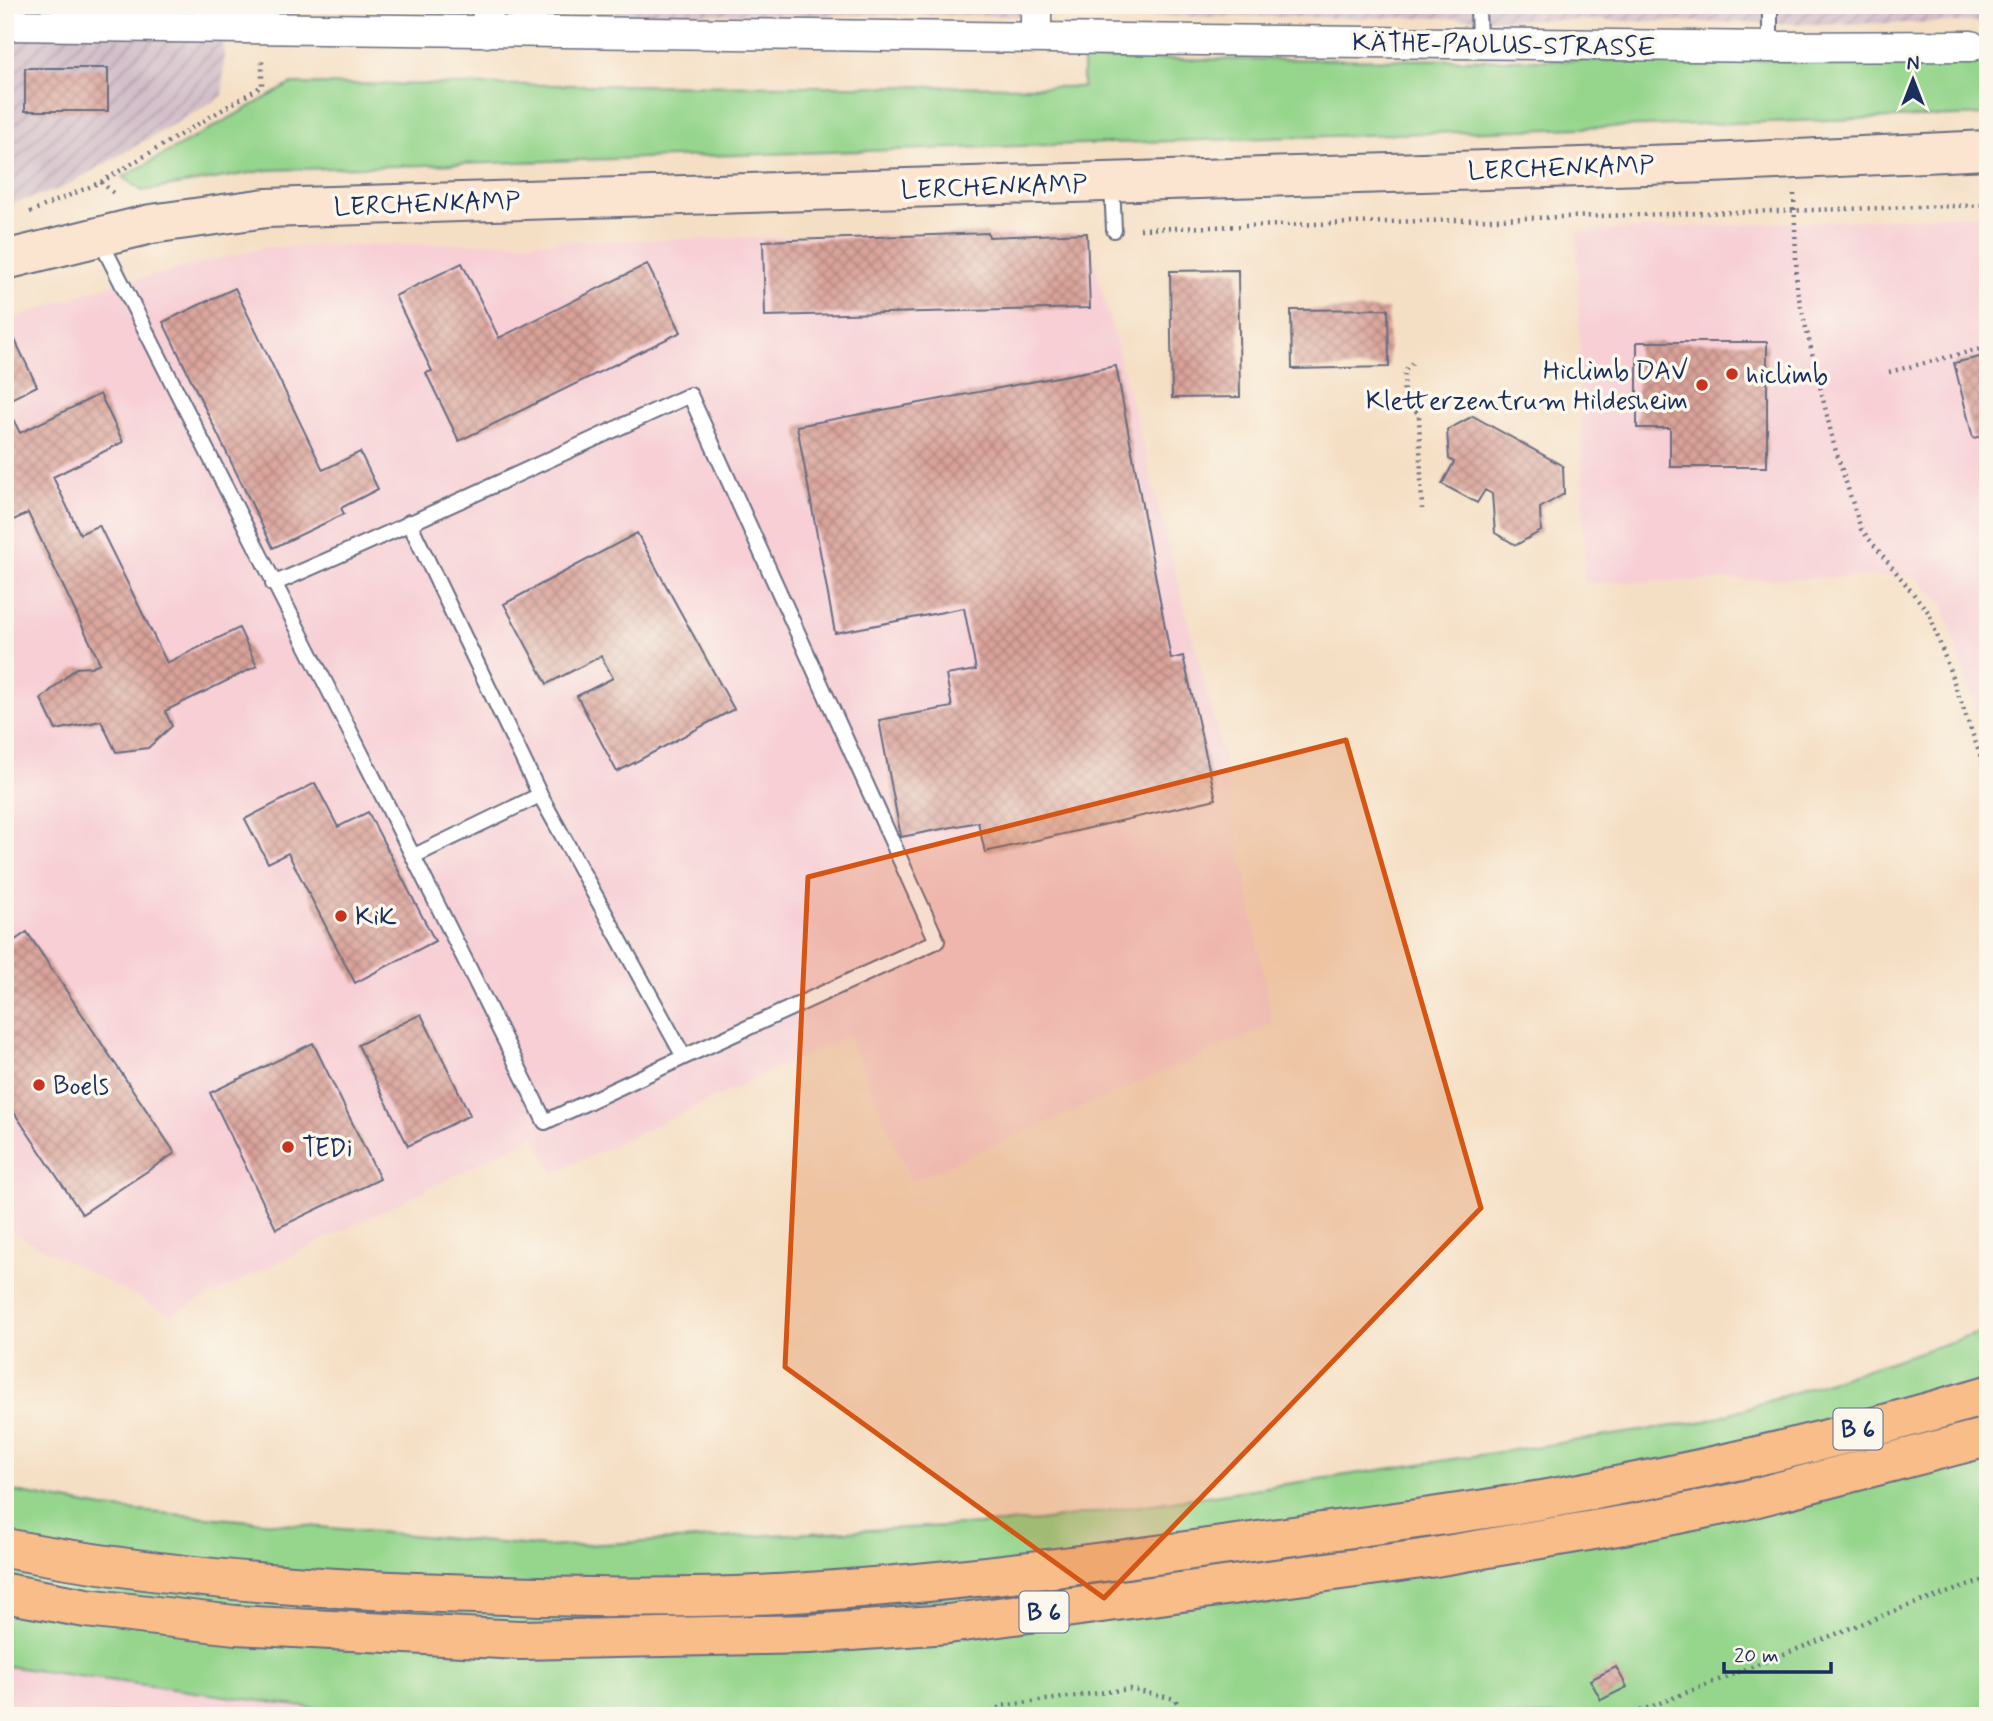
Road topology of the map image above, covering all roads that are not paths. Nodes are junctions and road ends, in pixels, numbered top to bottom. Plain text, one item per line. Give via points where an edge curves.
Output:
1 (1036, 5) edge
2 (1478, 5) edge
3 (1770, 5) edge
4 (54, 15) edge
5 (202, 16) edge
6 (488, 19) edge
7 (5, 25) edge
8 (1036, 38) junction
9 (1479, 44) junction
10 (1971, 46) dead end
11 (1770, 47) junction
12 (1988, 150) edge
13 (1112, 182) junction
14 (1114, 230) road end
15 (98, 235) junction
16 (5, 260) edge
17 (409, 522) junction
18 (273, 584) junction
19 (540, 796) junction
20 (416, 855) junction
21 (684, 1057) junction
22 (1988, 1395) edge
23 (1988, 1437) edge
24 (5, 1548) edge
25 (5, 1593) edge

1 - 8 street
2 - 9 lane
3 - 11 lane
4 - 5 street, KÄTHE-PAULUS-STRASSE
4 - 7 street, KÄTHE-PAULUS-STRASSE
5 - 6 street, KÄTHE-PAULUS-STRASSE via 261,29
6 - 8 street, KÄTHE-PAULUS-STRASSE
8 - 9 street, KÄTHE-PAULUS-STRASSE
9 - 11 street, KÄTHE-PAULUS-STRASSE
10 - 11 street, KÄTHE-PAULUS-STRASSE
12 - 13 street, LERCHENKAMP
13 - 14 lane
13 - 15 street, LERCHENKAMP via 266,208
15 - 16 street, LERCHENKAMP
15 - 18 lane
17 - 18 lane
17 - 19 lane
17 - 21 lane via 690,396 937,941
18 - 20 lane
19 - 20 lane
19 - 21 lane
20 - 21 lane via 545,1122
22 - 24 highway, B 6 via 1614,1487 951,1581 656,1597 358,1591 166,1575
23 - 25 highway, B 6 via 1738,1502 1629,1524 1429,1558 948,1624 809,1634 520,1640 235,1625 86,1608

